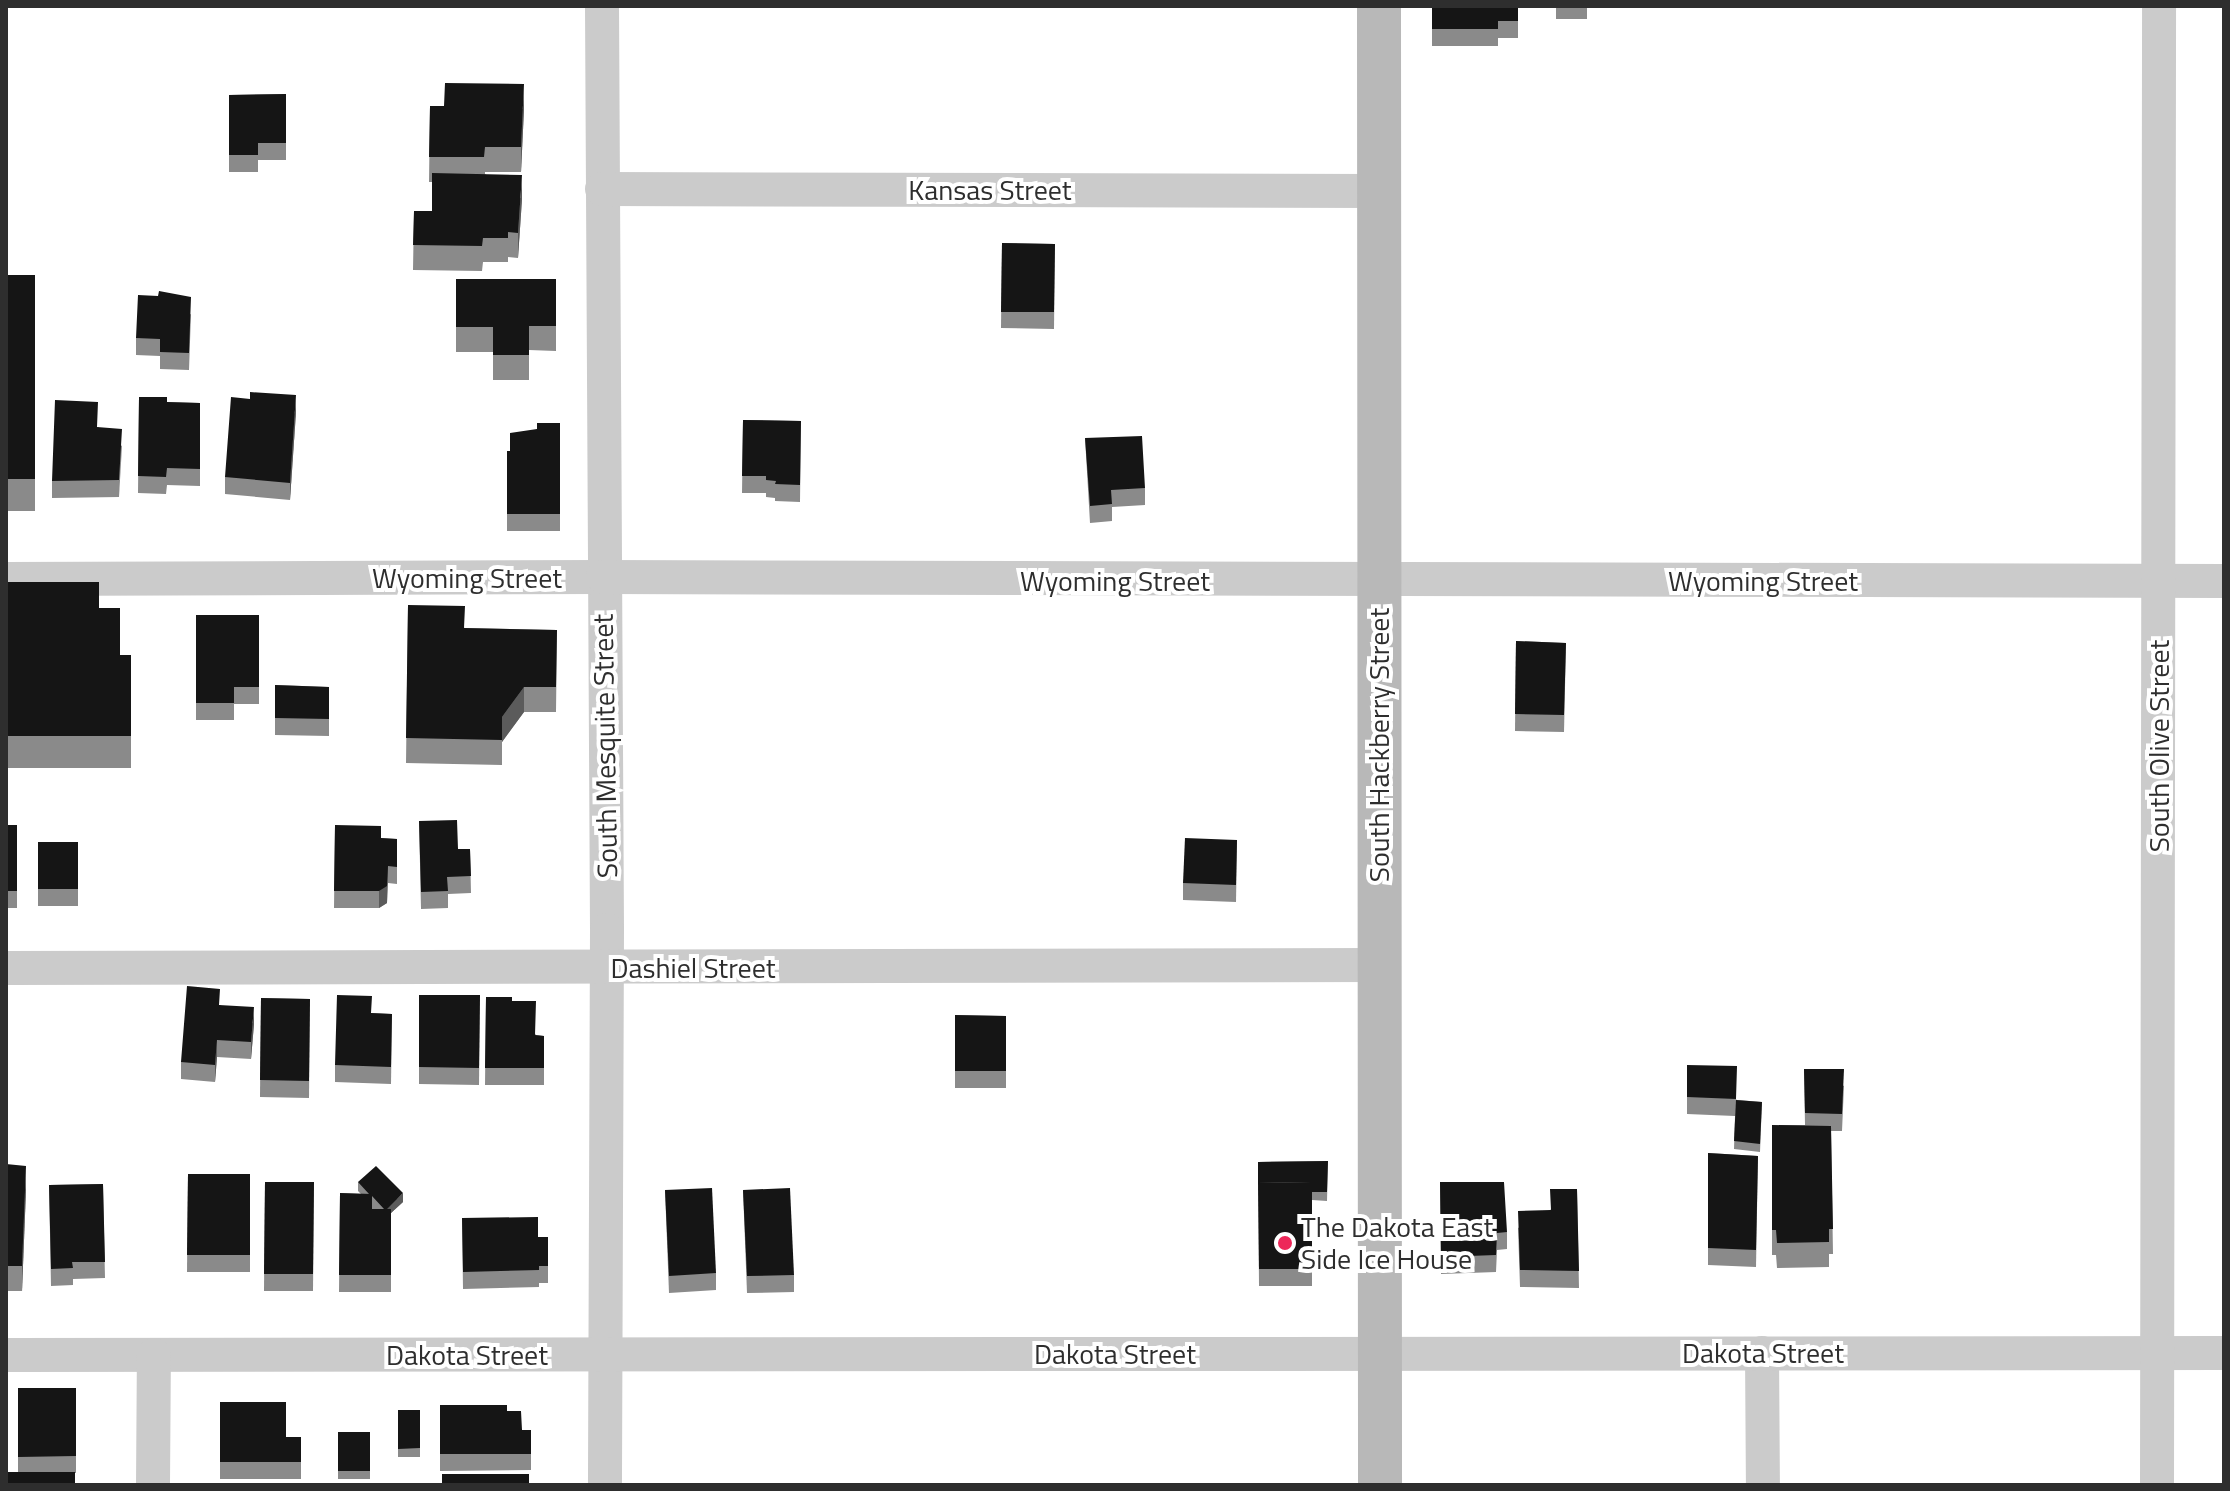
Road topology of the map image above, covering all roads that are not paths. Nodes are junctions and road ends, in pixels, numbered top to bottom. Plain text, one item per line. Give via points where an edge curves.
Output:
1 (602, 6) edge
2 (1379, 6) edge
3 (2159, 6) edge
4 (602, 189) junction
5 (1379, 191) junction
6 (603, 577) junction
7 (6, 579) edge
8 (1379, 581) junction
9 (2159, 581) junction
10 (2224, 581) edge
11 (1380, 965) junction
12 (6, 968) edge
13 (606, 969) junction
14 (1762, 1353) junction
15 (2158, 1353) junction
16 (2224, 1353) edge
17 (1380, 1354) junction
18 (6, 1355) edge
19 (154, 1355) junction
20 (604, 1355) junction
21 (153, 1485) edge
22 (605, 1485) edge
23 (1380, 1485) edge
24 (1763, 1485) edge
25 (2157, 1485) edge

1 - 4 street, South Mesquite Street
2 - 5 main road, South Hackberry Street
3 - 9 street, South Olive Street
4 - 5 street, Kansas Street
4 - 6 street, South Mesquite Street
5 - 8 main road, South Hackberry Street
6 - 7 street, Wyoming Street
6 - 8 street, Wyoming Street
6 - 13 street, South Mesquite Street
8 - 9 street, Wyoming Street
8 - 11 main road, South Hackberry Street
9 - 10 street, Wyoming Street
9 - 15 street, South Olive Street
11 - 13 street, Dashiel Street
11 - 17 main road, South Hackberry Street
12 - 13 street, Dashiel Street
13 - 20 street, South Mesquite Street
14 - 15 street, Dakota Street
14 - 17 street, Dakota Street
14 - 24 street
15 - 16 street, Dakota Street
15 - 25 street, South Olive Street
17 - 20 street, Dakota Street
17 - 23 main road, South Hackberry Street
18 - 19 street, Dakota Street
19 - 20 street, Dakota Street
19 - 21 street
20 - 22 street, South Mesquite Street

